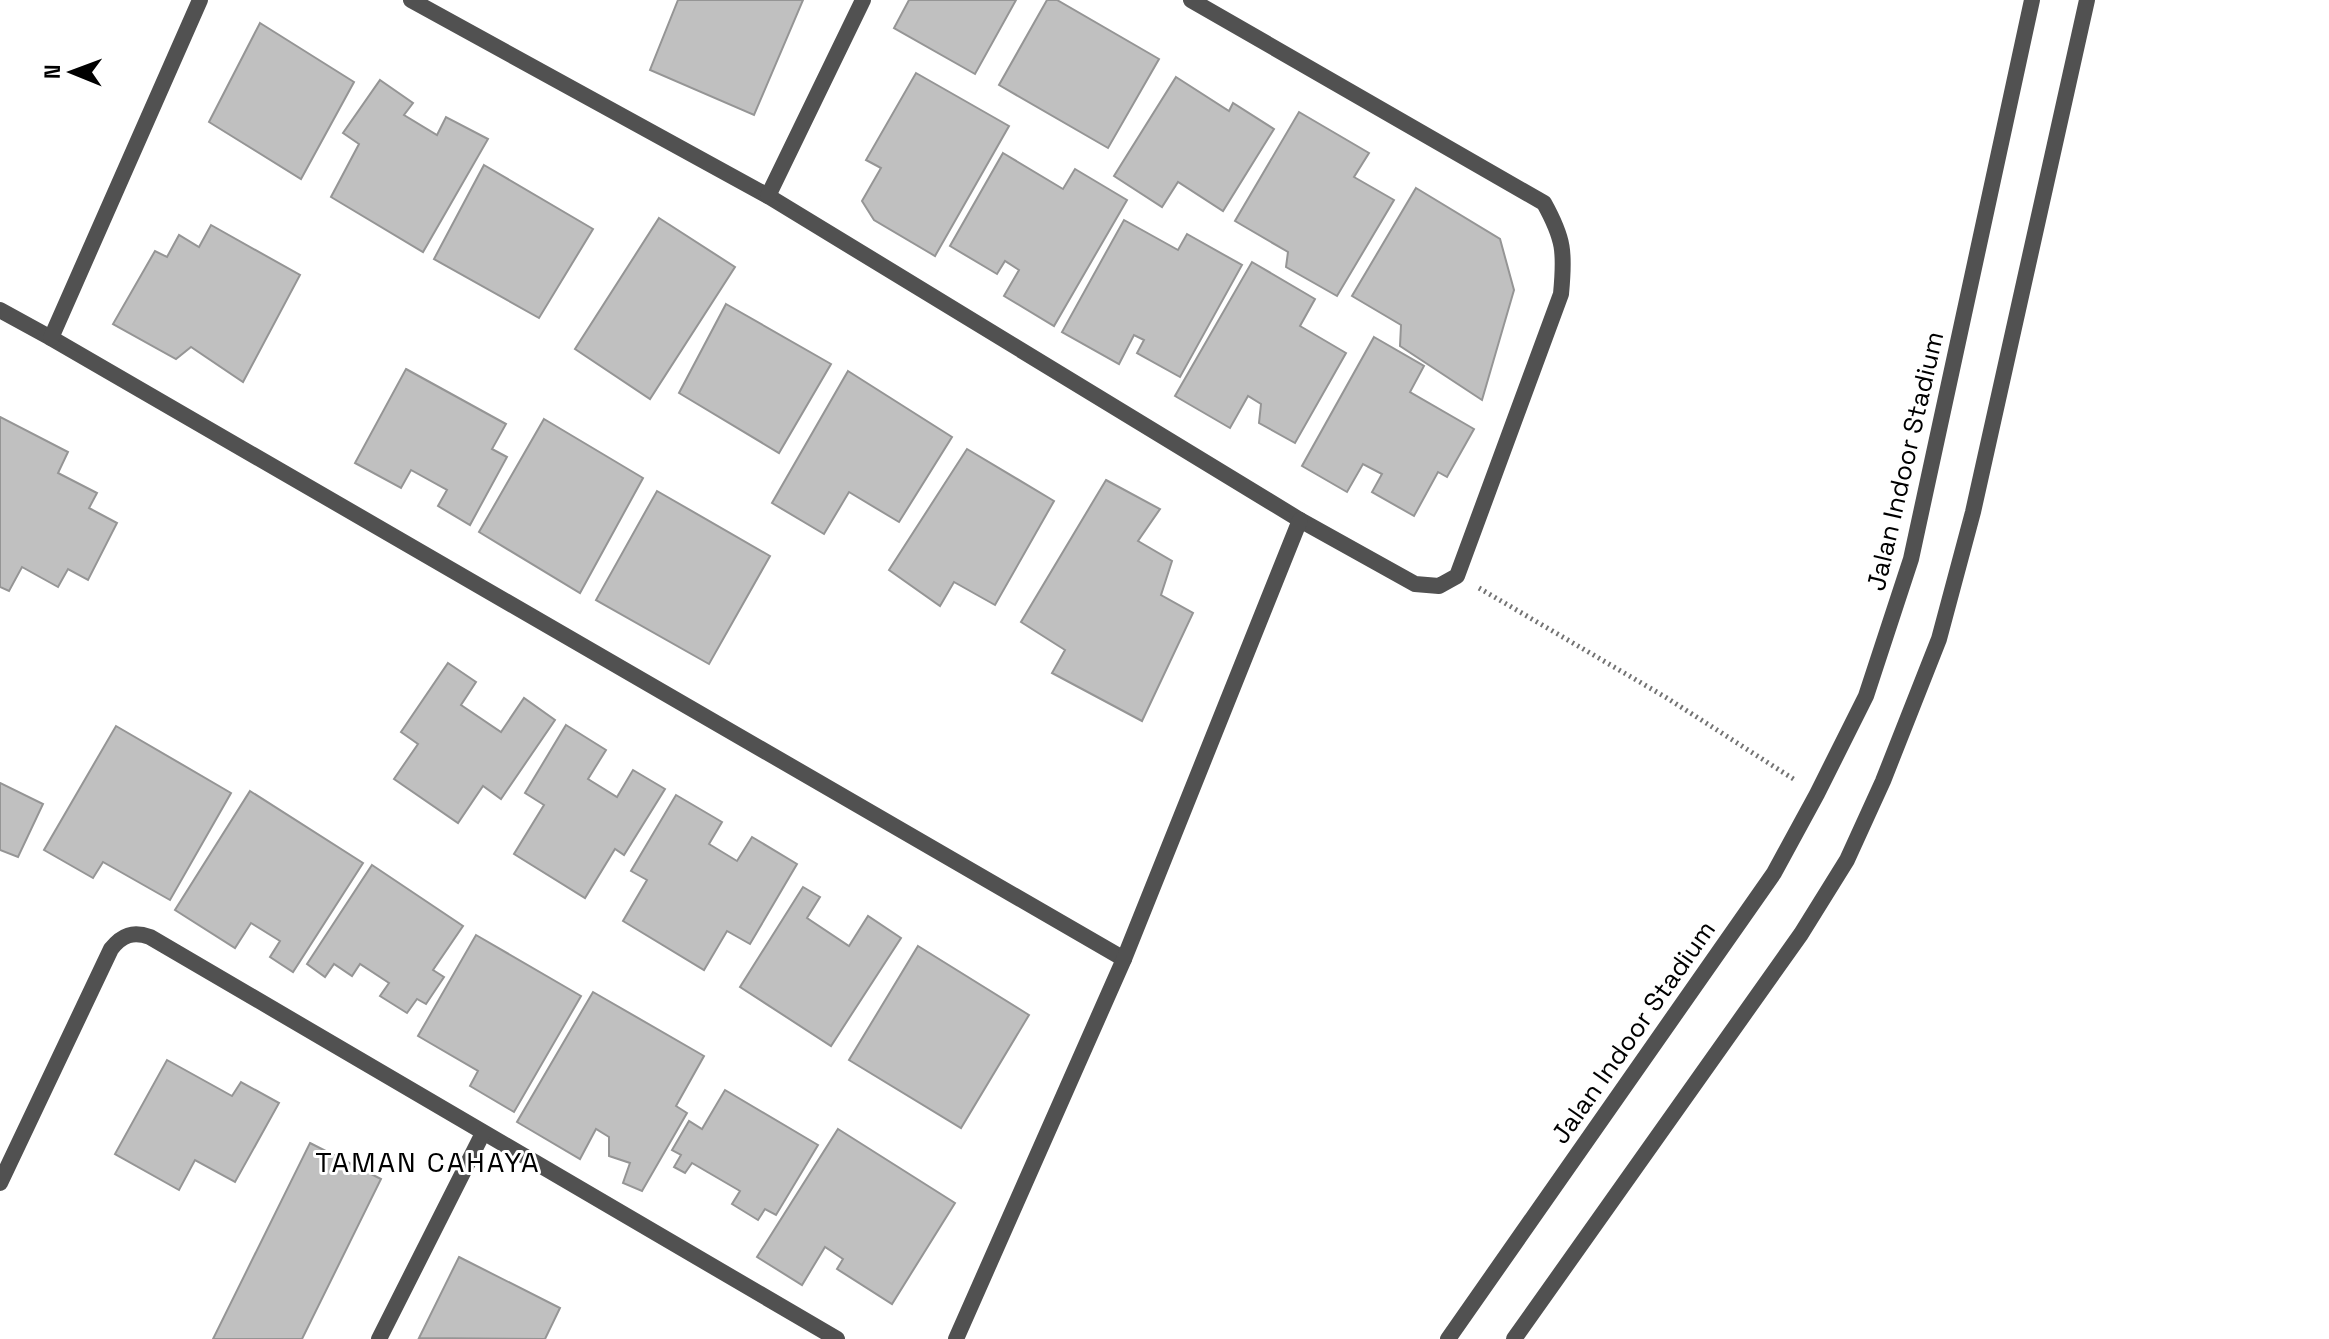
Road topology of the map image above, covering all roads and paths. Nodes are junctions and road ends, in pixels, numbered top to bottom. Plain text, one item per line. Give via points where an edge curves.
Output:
1 (200, 0) edge
2 (863, 0) edge
3 (1191, 0) edge
4 (2032, 0) edge
5 (2087, 0) edge
6 (414, 1) edge
7 (768, 196) junction
8 (0, 310) edge
9 (51, 338) junction
10 (1300, 520) junction
11 (1457, 576) junction
12 (1817, 794) junction
13 (1124, 959) junction
14 (483, 1133) junction
15 (0, 1183) edge
16 (379, 1339) edge
17 (837, 1339) edge
18 (956, 1339) edge
19 (1448, 1339) edge
20 (1514, 1339) edge

1 - 9 street
2 - 7 street
3 - 11 street via 1544,203 1558,228 1564,260 1561,294
4 - 12 street, Jalan Indoor Stadium via 1911,559 1866,696
5 - 20 street via 1973,512 1939,639 1883,781 1847,860 1801,934
6 - 7 street
7 - 10 street
8 - 9 street
9 - 13 street
10 - 11 street via 1415,584 1439,586
10 - 13 street
11 - 12 path via 1667,698
12 - 19 street, Jalan Indoor Stadium via 1774,873
13 - 18 street
14 - 15 street via 150,937 128,934 111,949
14 - 16 street
14 - 17 street

